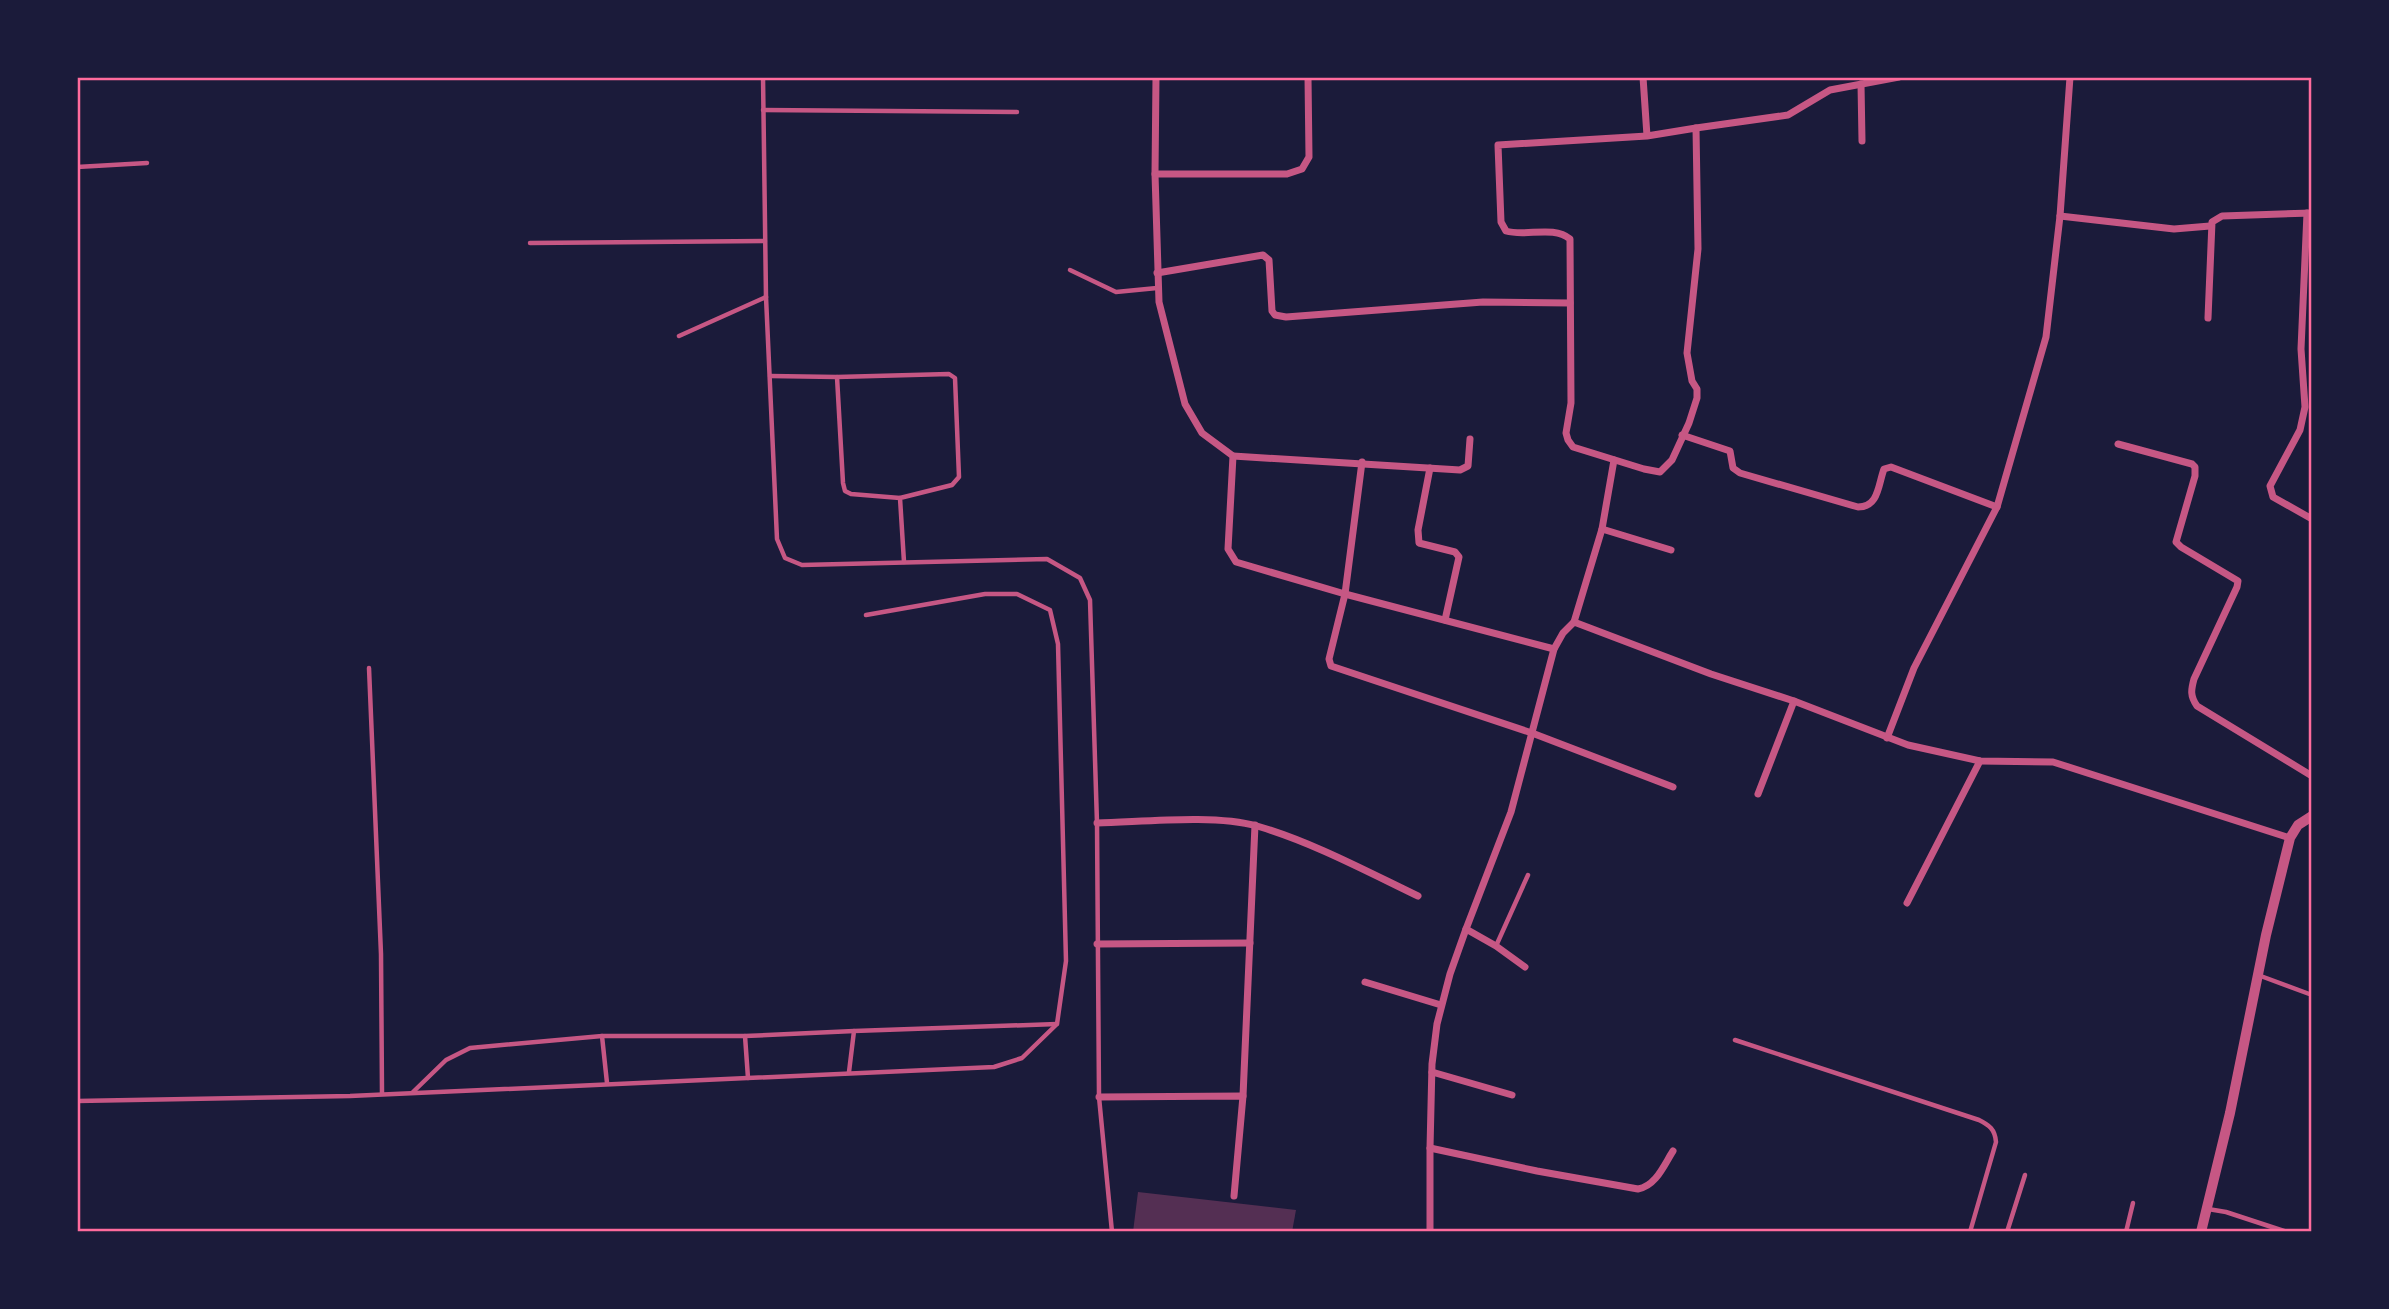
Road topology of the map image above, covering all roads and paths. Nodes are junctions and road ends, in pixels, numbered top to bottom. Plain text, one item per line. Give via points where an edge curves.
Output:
1 (763, 77) edge
2 (1156, 77) edge
3 (1308, 77) edge
4 (1643, 77) edge
5 (1899, 77) edge
6 (2070, 77) edge
7 (1861, 84) junction
8 (763, 110) junction
9 (1017, 111) dead end
10 (1696, 128) junction
11 (1647, 136) junction
12 (1862, 141) dead end
13 (147, 163) dead end
14 (77, 167) edge
15 (1155, 174) junction
16 (2309, 213) edge
17 (2060, 216) junction
18 (2210, 226) junction
19 (765, 241) junction
20 (530, 243) dead end
21 (1070, 270) dead end
22 (1157, 273) junction
23 (1157, 288) junction
24 (766, 297) junction
25 (1570, 303) junction
26 (2208, 318) dead end
27 (678, 336) dead end
28 (770, 376) junction
29 (837, 377) junction
30 (1682, 435) junction
31 (1470, 439) dead end
32 (2118, 444) dead end
33 (1233, 456) junction
34 (1614, 460) junction
35 (1362, 462) junction
36 (1430, 468) junction
37 (900, 498) junction
38 (1997, 507) junction
39 (2312, 519) edge
40 (1602, 529) junction
41 (1671, 550) dead end
42 (904, 562) junction
43 (1345, 594) junction
44 (866, 615) dead end
45 (1445, 620) junction
46 (1574, 622) junction
47 (1555, 649) junction
48 (369, 668) dead end
49 (1794, 701) junction
50 (1532, 733) junction
51 (1887, 738) junction
52 (1980, 761) junction
53 (2312, 776) edge
54 (1673, 787) dead end
55 (1758, 794) dead end
56 (2312, 816) edge
57 (1097, 823) junction
58 (1255, 825) junction
59 (2290, 838) junction
60 (1528, 875) dead end
61 (1418, 896) dead end
62 (1907, 903) dead end
63 (1466, 929) junction
64 (1250, 943) junction
65 (1097, 944) junction
66 (1496, 946) junction
67 (1525, 967) dead end
68 (2258, 975) junction
69 (1365, 982) dead end
70 (2312, 995) edge
71 (1441, 1005) junction
72 (1057, 1024) junction
73 (854, 1031) junction
74 (602, 1036) junction
75 (745, 1036) junction
76 (1735, 1041) dead end
77 (849, 1072) junction
78 (1432, 1072) junction
79 (748, 1078) junction
80 (607, 1083) junction
81 (382, 1093) junction
82 (413, 1093) junction
83 (1512, 1095) dead end
84 (1243, 1096) junction
85 (1099, 1097) junction
86 (77, 1101) edge
87 (1430, 1148) junction
88 (1673, 1151) dead end
89 (2025, 1175) dead end
90 (1234, 1196) dead end
91 (2133, 1203) dead end
92 (2208, 1209) junction
93 (1112, 1232) edge
94 (1430, 1232) edge
95 (1970, 1232) edge
96 (2007, 1232) edge
97 (2126, 1232) edge
98 (2201, 1232) edge
99 (2287, 1232) edge

1 - 8 lane
2 - 15 street
3 - 15 street via 1310,157 1302,169 1287,174
4 - 11 street
5 - 7 street
6 - 17 street
7 - 10 street via 1830,90 1788,115
7 - 12 street
8 - 9 lane
8 - 19 lane
10 - 11 street
10 - 30 street via 1698,248 1687,353 1697,398
11 - 25 street via 1498,145 1501,222 1506,231 1515,234 1552,233 1570,239
13 - 14 lane
15 - 22 street
16 - 18 street via 2222,216
16 - 39 street via 2301,349 2305,407 2300,430 2270,491
17 - 18 street via 2174,229
17 - 38 street via 2046,337
18 - 26 street
19 - 20 lane
19 - 24 lane
21 - 23 lane via 1116,292
22 - 23 street
22 - 25 street via 1263,255 1269,260 1272,311 1286,317 1483,302
23 - 33 street via 1185,404 1202,433
24 - 27 lane
24 - 28 lane
25 - 34 street via 1571,403 1566,433 1573,447
28 - 29 lane
28 - 42 lane via 777,539 785,558 802,565
29 - 37 lane via 845,491
29 - 37 lane via 949,374 955,378 959,477 952,485
30 - 34 street via 1672,460 1660,472
30 - 38 street via 1730,451 1733,468 1740,473 1858,507 1874,502 1884,469 1891,467
31 - 36 street via 1465,469
32 - 53 street via 2195,467 2176,542 2238,581 2194,679 2192,699
33 - 35 street
33 - 43 street via 1228,549 1236,562
34 - 40 street
35 - 36 street
35 - 43 street
36 - 45 street via 1419,543 1459,557
37 - 42 lane
38 - 51 street via 1914,668
40 - 41 street
40 - 46 street
42 - 57 lane via 1047,559 1080,578 1090,600
43 - 45 street
43 - 50 street via 1331,666
44 - 72 lane via 985,594 1017,594 1050,610 1058,644 1066,961
45 - 47 street
46 - 47 street
46 - 49 street
47 - 50 street
48 - 81 lane
49 - 51 street
49 - 55 street
50 - 54 street
50 - 63 street via 1511,812
51 - 52 street
52 - 59 street via 2053,762
52 - 62 street
56 - 59 street via 2298,825
57 - 58 street via 1187,820
57 - 65 lane
58 - 61 street
58 - 64 street
59 - 68 street
60 - 66 lane
63 - 66 street
63 - 71 street
64 - 65 street
64 - 84 street
65 - 85 lane
66 - 67 street
68 - 70 lane
68 - 92 street
69 - 71 street
71 - 78 street
72 - 73 lane
72 - 77 lane via 1022,1058 993,1067
73 - 75 lane
73 - 77 lane
74 - 75 lane
74 - 80 lane
74 - 82 lane via 470,1048 446,1060
75 - 79 lane
76 - 95 lane via 1989,1125 1996,1142
77 - 79 lane
78 - 83 street
78 - 87 street
79 - 80 lane
80 - 82 lane
81 - 82 lane
81 - 86 lane
84 - 85 street
84 - 90 street
85 - 93 lane
87 - 88 street via 1639,1189 1653,1183
87 - 94 street
89 - 96 lane
91 - 97 lane
92 - 98 street
92 - 99 lane

